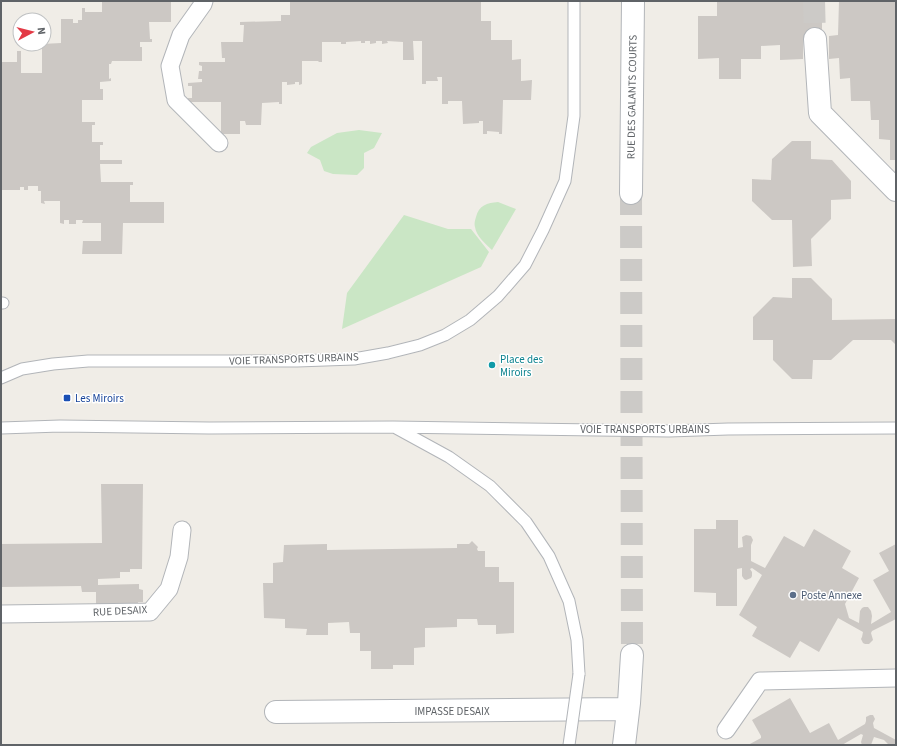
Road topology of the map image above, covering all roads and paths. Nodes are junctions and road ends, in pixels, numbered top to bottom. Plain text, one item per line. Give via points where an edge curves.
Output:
1 (204, 1) edge
2 (574, 1) edge
3 (633, 1) edge
4 (814, 39) tunnel mouth
5 (219, 143) dead end
6 (896, 190) edge
7 (631, 193) tunnel mouth
8 (1, 378) edge
9 (393, 426) junction
10 (1, 428) edge
11 (896, 428) edge
12 (182, 530) dead end
13 (1, 614) edge
14 (632, 655) tunnel mouth
15 (896, 678) edge
16 (628, 709) junction
17 (276, 712) dead end
18 (726, 730) dead end
19 (569, 745) edge
20 (624, 745) edge

1 - 5 street via 181,35 170,66 176,100
2 - 8 lane, VOIE TRANSPORTS URBAINS via 574,116 565,181 544,230 525,265 498,296 470,320 445,335 420,345 388,354 354,359 88,361 22,369
3 - 7 street, RUE DES GALANTS COURTS
4 - 6 street via 820,114
9 - 10 lane, VOIE TRANSPORTS URBAINS
9 - 11 lane, VOIE TRANSPORTS URBAINS via 669,431
9 - 19 lane, VOIE TRANSPORTS URBAINS, bridge via 450,457 490,486 526,522 549,556 569,601 577,640 579,674
12 - 13 street, RUE DESAIX via 179,557 169,588 150,612
14 - 16 street
15 - 18 street via 760,681
16 - 17 street, IMPASSE DESAIX
16 - 20 street

